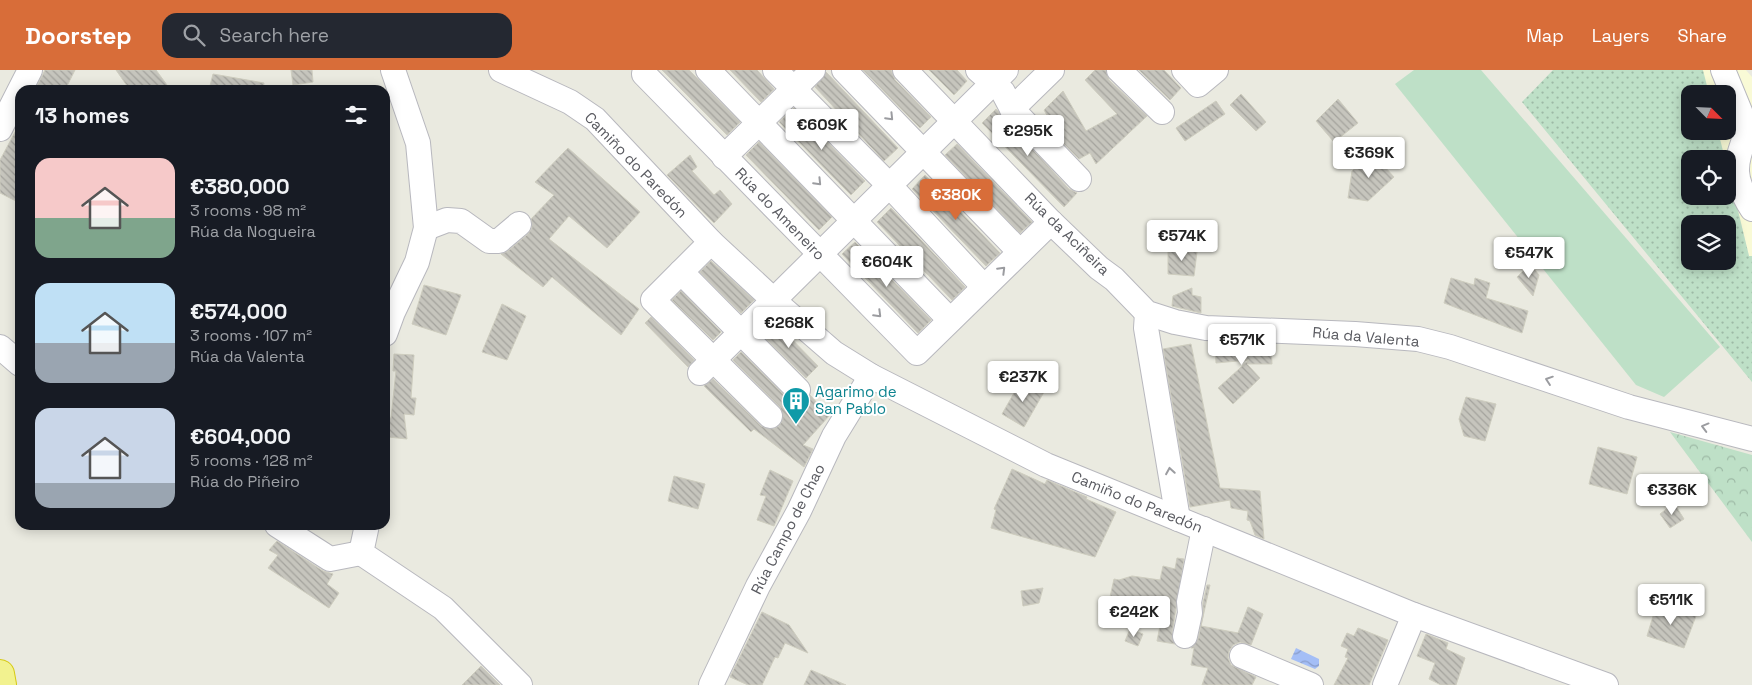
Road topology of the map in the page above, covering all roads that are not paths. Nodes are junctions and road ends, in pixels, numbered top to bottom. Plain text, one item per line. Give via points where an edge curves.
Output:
1 (30, 70) edge
2 (393, 70) edge
3 (501, 70) edge
4 (708, 70) edge
5 (775, 70) edge
6 (813, 70) edge
7 (844, 70) edge
8 (905, 70) edge
9 (1052, 70) edge
10 (1120, 70) edge
11 (1216, 70) edge
12 (1723, 70) edge
13 (644, 74) dead end
14 (992, 74) edge
15 (1191, 77) edge
16 (22, 85) edge
17 (794, 89) junction
18 (15, 100) edge
19 (1012, 109) junction
20 (1162, 112) dead end
21 (955, 120) junction
22 (759, 122) junction
23 (1751, 126) edge
24 (0, 129) edge
25 (924, 151) junction
26 (724, 157) junction
27 (1079, 178) dead end
28 (889, 185) junction
29 (1752, 209) edge
30 (855, 219) junction
31 (1051, 222) junction
32 (519, 224) dead end
33 (426, 228) junction
34 (711, 242) junction
35 (1020, 252) junction
36 (819, 255) junction
37 (681, 272) junction
38 (984, 288) junction
39 (772, 299) junction
40 (1147, 312) junction
41 (390, 320) edge
42 (950, 320) junction
43 (741, 332) junction
44 (0, 347) edge
45 (15, 360) edge
46 (707, 366) junction
47 (871, 376) junction
48 (798, 390) dead end
49 (770, 416) dead end
50 (1752, 439) edge
51 (1178, 519) junction
52 (1204, 529) junction
53 (285, 530) edge
54 (366, 530) edge
55 (361, 553) junction
56 (1414, 616) junction
57 (1185, 636) dead end
58 (1242, 656) dead end
59 (520, 685) edge
60 (711, 685) edge
61 (1311, 685) edge
62 (1385, 685) edge
63 (1606, 685) edge

1 - 16 street
2 - 33 street via 418,143
3 - 34 street, Camiño do Paredón via 570,102 595,118
4 - 22 street
5 - 17 street
6 - 17 street
7 -> 25 street
8 - 21 street, Rúa da Aciñeira
9 - 19 street
10 - 20 street
11 - 15 street
12 - 23 street via 1744,121
13 - 26 street, Rúa do Ameneiro
14 - 19 street
14 - 21 street
17 - 22 street
17 - 28 street
18 - 24 street
19 - 27 street
21 - 25 street
21 - 31 street, Rúa da Aciñeira
22 - 26 street
22 -> 30 street
23 - 29 street via 1737,161 1736,178
25 - 28 street
25 - 35 street
26 - 36 street, Rúa do Ameneiro
28 - 30 street
28 - 38 street
30 - 36 street
30 - 42 street
31 - 35 street
31 - 40 street, Rúa da Aciñeira
32 - 33 street via 499,241 489,241 461,220 447,220
33 - 41 street via 417,262
34 - 37 street
34 - 39 street, Camiño do Paredón
38 -> 35 street
36 - 39 street
36 -> 42 street, Rúa do Ameneiro via 917,353
37 - 43 street
37 - 46 street via 653,300
38 - 42 street
39 - 43 street
39 - 47 street, Camiño do Paredón via 834,353
50 -> 40 street, Rúa da Valenta via 1629,407 1450,347 1418,340 1206,328
51 -> 40 street via 1146,328
43 - 46 street
43 - 48 street
44 - 45 street
46 - 49 street
47 - 51 street, Camiño do Paredón via 1046,465
47 - 60 street, Rúa Campo de Chao via 834,436
51 - 52 street, Camiño do Paredón
52 - 56 street, Camiño do Paredón
52 - 57 street
53 - 55 street via 330,559
54 - 55 street
55 - 59 street via 443,608
56 - 62 street
56 - 63 street, Camiño do Paredón
58 - 61 street

